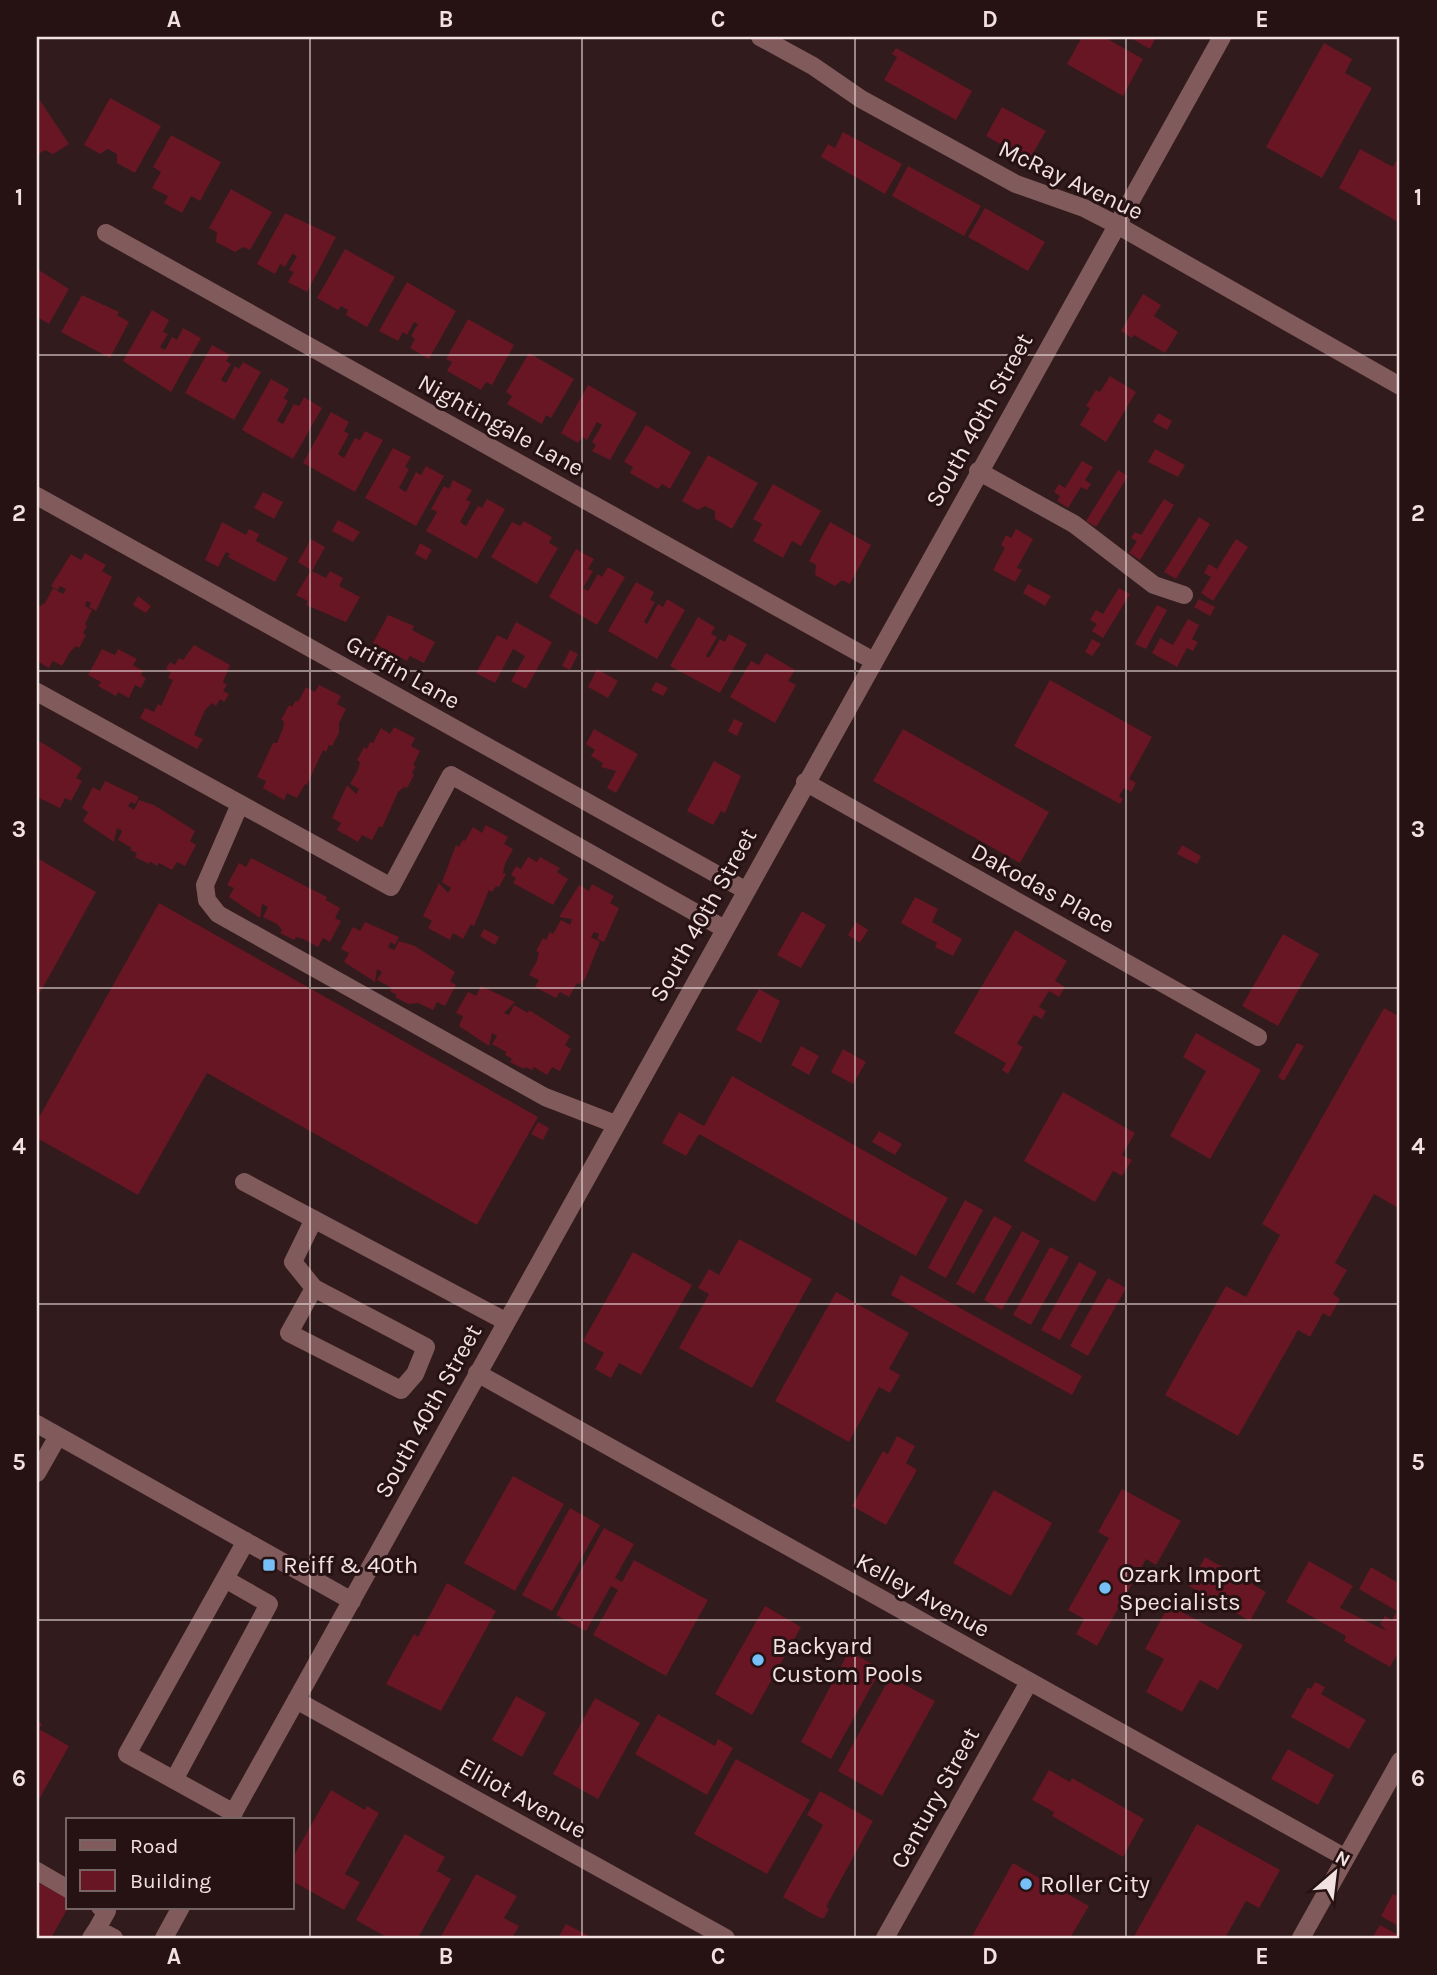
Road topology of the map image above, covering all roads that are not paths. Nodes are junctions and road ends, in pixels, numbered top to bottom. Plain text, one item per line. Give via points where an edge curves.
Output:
1 (760, 37) edge
2 (1222, 37) edge
3 (1117, 225) junction
4 (106, 233) dead end
5 (1400, 386) edge
6 (978, 471) junction
7 (37, 496) edge
8 (1184, 595) dead end
9 (872, 660) junction
10 (37, 691) edge
11 (805, 782) junction
12 (240, 804) junction
13 (745, 890) junction
14 (723, 928) junction
15 (1258, 1037) dead end
16 (615, 1124) junction
17 (244, 1182) dead end
18 (314, 1219) junction
19 (314, 1288) junction
20 (505, 1321) junction
21 (477, 1373) junction
22 (37, 1424) edge
23 (58, 1436) junction
24 (37, 1474) edge
25 (246, 1541) junction
26 (225, 1579) junction
27 (352, 1601) junction
28 (1029, 1682) junction
29 (296, 1700) junction
30 (1400, 1761) edge
31 (174, 1780) junction
32 (232, 1816) edge
33 (1346, 1858) junction
34 (37, 1871) edge
35 (66, 1888) edge
36 (104, 1909) edge
37 (180, 1909) edge
38 (94, 1933) edge
39 (170, 1936) edge
40 (114, 1938) edge
41 (726, 1938) edge
42 (885, 1938) edge
43 (1301, 1938) edge

1 - 3 street, McRay Avenue via 1016,184
2 - 3 street, South 40th Street
3 - 5 street, McRay Avenue
3 - 6 street, South 40th Street
4 - 9 street, Nightingale Lane
6 - 8 street via 1074,524 1154,585
6 - 9 street, South 40th Street
7 - 13 street, Griffin Lane
9 - 11 street, South 40th Street
10 - 12 street
11 - 13 street, South 40th Street
11 - 15 street, Dakodas Place
12 - 14 street via 391,887 451,775
12 - 16 street via 205,885 207,901 218,914 545,1097
13 - 14 street, South 40th Street
14 - 16 street, South 40th Street
16 - 20 street, South 40th Street
17 - 18 street
18 - 19 street via 293,1262
18 - 20 street
19 - 19 street via 289,1332 401,1390 415,1374 426,1347
20 - 21 street, South 40th Street
21 - 27 street, South 40th Street
21 - 28 street, Kelley Avenue
22 - 23 street
23 - 24 street
23 - 25 street
25 - 26 street
25 - 27 street
26 - 31 street via 269,1604
26 - 31 street via 127,1754
27 - 29 street, South 40th Street
28 - 33 street, Kelley Avenue
28 - 42 street, Century Street
29 - 32 street, South 40th Street
29 - 41 street, Elliot Avenue
30 - 33 street
31 - 32 street
33 - 43 street
34 - 35 street
36 - 38 street via 107,1911
37 - 39 street
38 - 40 street

